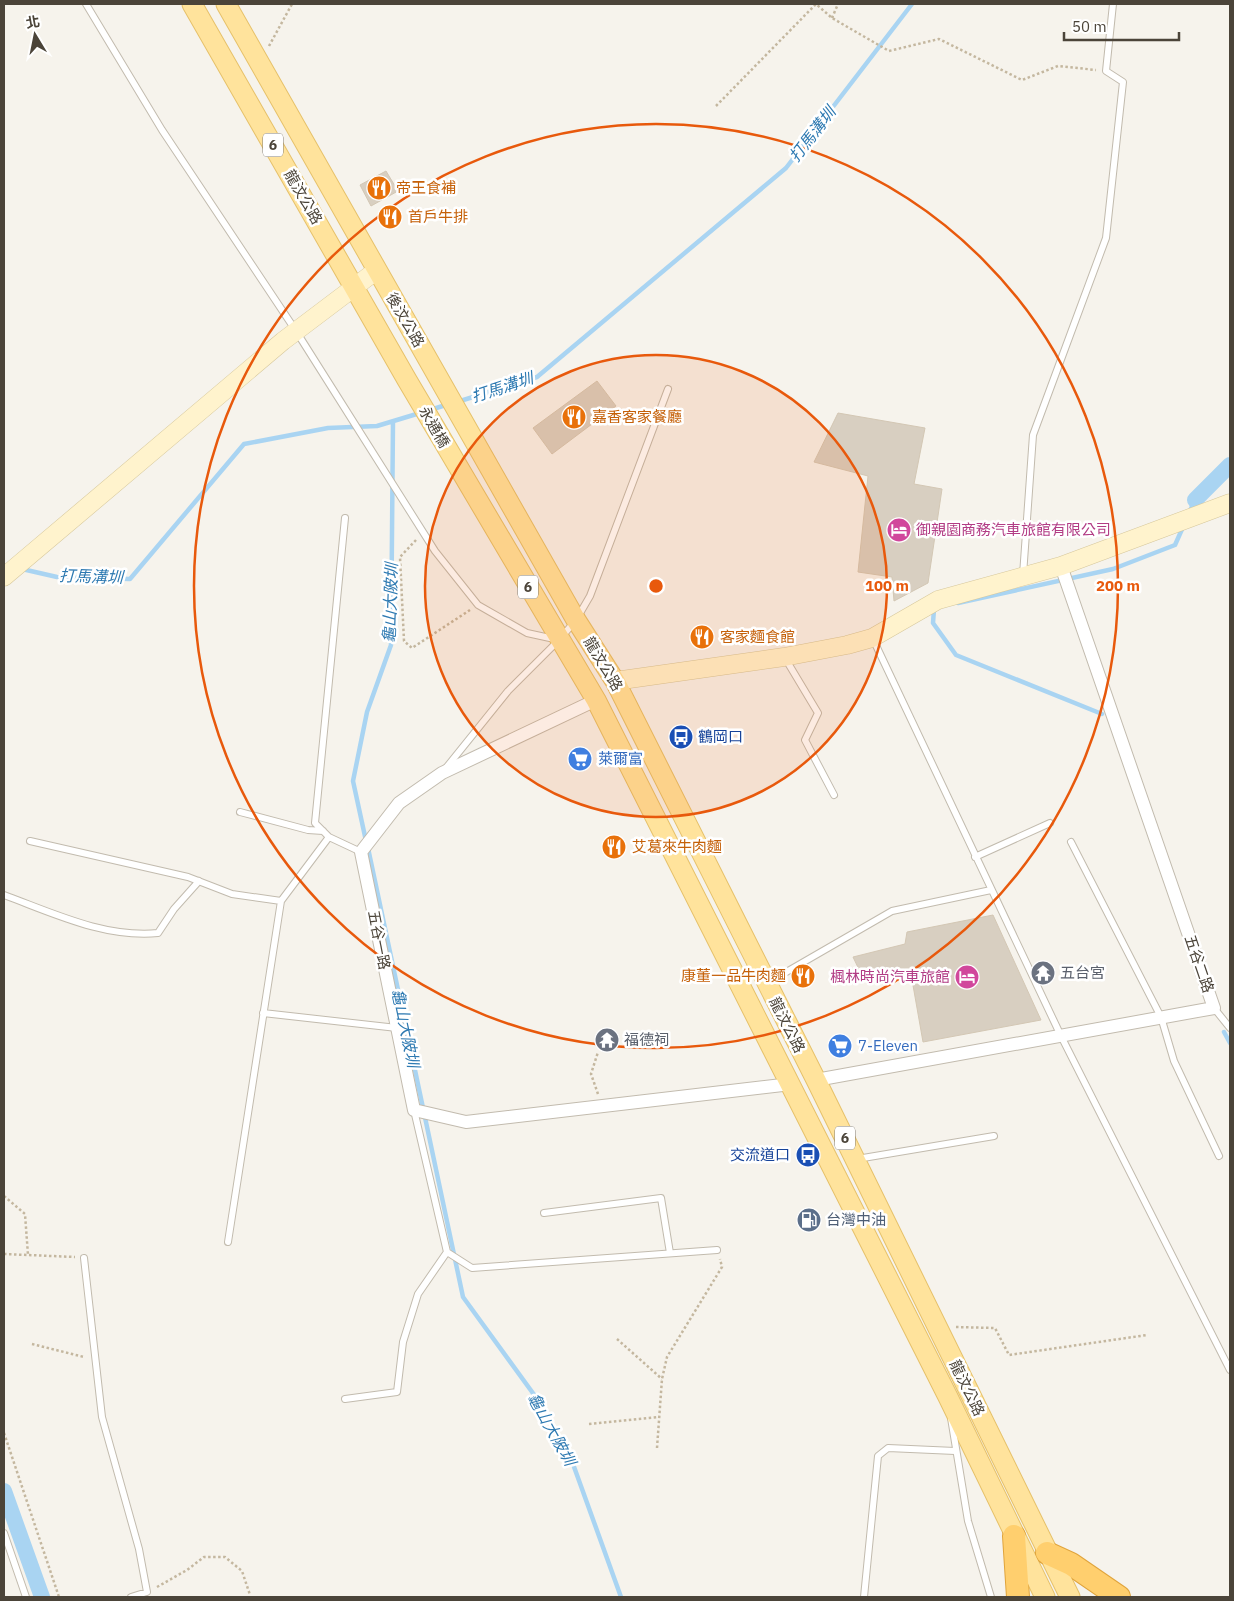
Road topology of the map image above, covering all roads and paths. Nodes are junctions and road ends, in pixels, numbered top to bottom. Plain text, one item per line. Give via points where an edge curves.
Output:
1 (86, 4) edge
2 (192, 4) edge
3 (226, 4) edge
4 (292, 4) edge
5 (838, 4) edge
6 (1113, 4) edge
7 (832, 18) junction
8 (260, 63) junction
9 (1106, 71) junction
10 (716, 106) dead end
11 (377, 270) junction
12 (354, 285) junction
13 (296, 331) junction
14 (434, 369) joint
15 (407, 380) joint
16 (668, 389) dead end
17 (487, 462) joint
18 (462, 474) joint
19 (1222, 507) edge
20 (345, 518) dead end
21 (424, 532) junction
22 (1063, 571) junction
23 (4, 577) edge
24 (1023, 577) junction
25 (478, 605) junction
26 (576, 620) junction
27 (872, 638) junction
28 (559, 640) junction
29 (784, 657) junction
30 (615, 681) junction
31 (596, 700) junction
32 (442, 773) junction
33 (834, 795) dead end
34 (240, 812) dead end
35 (1050, 823) dead end
36 (323, 831) junction
37 (329, 837) junction
38 (30, 841) dead end
39 (1071, 842) dead end
40 (362, 852) junction
41 (975, 857) junction
42 (199, 881) junction
43 (991, 890) junction
44 (4, 895) edge
45 (281, 901) junction
46 (766, 984) junction
47 (1214, 1008) junction
48 (264, 1012) junction
49 (1161, 1017) junction
50 (397, 1028) junction
51 (1230, 1028) edge
52 (1060, 1036) junction
53 (598, 1052) dead end
54 (816, 1080) junction
55 (791, 1084) junction
56 (604, 1106) junction
57 (414, 1110) junction
58 (994, 1136) dead end
59 (1219, 1156) dead end
60 (855, 1160) junction
61 (4, 1196) edge
62 (544, 1213) dead end
63 (228, 1242) dead end
64 (717, 1250) joint
65 (447, 1252) junction
66 (670, 1253) junction
67 (4, 1254) edge
68 (28, 1255) junction
69 (84, 1258) joint
70 (937, 1326) junction
71 (1147, 1335) dead end
72 (617, 1339) dead end
73 (32, 1344) dead end
74 (96, 1359) junction
75 (1230, 1370) edge
76 (662, 1379) junction
77 (948, 1397) junction
78 (346, 1399) dead end
79 (659, 1417) junction
80 (589, 1424) dead end
81 (4, 1433) edge
82 (657, 1448) dead end
83 (955, 1451) junction
84 (4, 1533) edge
85 (1014, 1536) junction
86 (1047, 1553) junction
87 (147, 1592) junction
88 (250, 1596) dead end
89 (26, 1597) edge
90 (60, 1597) edge
91 (131, 1597) edge
92 (864, 1597) edge
93 (991, 1597) edge
94 (1018, 1597) edge
95 (1045, 1597) edge
96 (1070, 1597) edge
97 (1119, 1597) edge

1 - 13 lane via 162,130
2 - 12 main road, 龍汶公路 / 6
3 - 8 main road, 龍汶公路 / 6
4 - 8 path
5 - 7 path
6 - 9 lane
7 - 9 path via 888,51 939,39 1022,80 1058,66
7 - 10 path via 816,4
8 - 11 main road, 龍汶公路 / 6
9 - 24 lane via 1123,82 1106,238 1033,435
11 - 12 street
11 - 14 main road, 後汶公路 / 6
12 - 13 street
12 - 15 main road, 後汶公路 / 6
13 - 21 lane
13 - 23 street
14 - 17 main road, 永通橋 / 6
15 - 18 main road, 永通橋 / 6
16 - 26 lane via 590,596
17 - 26 main road, 龍汶公路 / 6
18 - 28 main road, 龍汶公路 / 6
19 - 22 street
20 - 36 lane via 315,823
21 - 25 lane via 434,551
21 - 25 path via 400,557 404,641 412,648
22 - 24 street
22 - 47 street, 五谷二路
24 - 27 street via 938,600
25 - 28 lane via 527,633
26 - 28 lane
26 - 30 main road, 龍汶公路 / 6
27 - 29 street via 847,646
27 - 41 lane
28 - 31 main road, 龍汶公路 / 6
28 - 32 lane via 508,691
29 - 30 street
29 - 33 lane via 818,713 805,740
30 - 31 main road
30 - 46 main road, 龍汶公路 / 6
31 - 32 street
31 - 55 main road, 龍汶公路 / 6
32 - 40 street via 399,803
34 - 36 lane
35 - 41 lane
36 - 37 lane
37 - 40 lane
37 - 45 lane
38 - 42 lane
39 - 49 lane
40 - 50 street, 五谷一路
41 - 43 lane
42 - 44 lane via 158,933 135,935 94,927
42 - 45 lane via 232,894
43 - 46 lane via 892,911
43 - 52 lane
45 - 48 lane
46 - 54 main road, 龍汶公路 / 6
47 - 49 street, 五谷二路
47 - 51 lane
48 - 50 lane
48 - 63 lane
49 - 52 street, 五谷二路
49 - 59 lane via 1174,1061
50 - 57 street, 五谷一路
52 - 54 street, 五谷二路
52 - 75 lane
53 - 56 path via 591,1074
54 - 60 main road, 龍汶公路 / 6
55 - 56 street
55 - 77 main road, 龍汶公路 / 6
56 - 57 street via 466,1122
57 - 65 lane
58 - 60 lane
60 - 70 main road, 龍汶公路 / 6
61 - 68 path via 25,1214
62 - 66 lane via 661,1198
64 - 66 lane
64 - 76 path via 722,1267 667,1357
65 - 66 lane via 472,1268
65 - 78 lane via 418,1294 403,1342 397,1392
67 - 68 path
68 - 69 path
69 - 74 lane
70 - 71 path via 995,1328 1009,1355
70 - 86 main road, 龍汶公路 / 6
72 - 76 path
73 - 74 path
74 - 87 lane via 102,1417
76 - 79 path
77 - 83 lane
77 - 85 main road, 龍汶公路 / 6
79 - 80 path
79 - 82 path
81 - 90 path
83 - 92 lane via 888,1448 878,1456
83 - 93 lane via 968,1521
84 - 89 lane
85 - 94 highway
85 - 95 main road, 龍汶公路 / 6
86 - 96 main road, 龍汶公路 / 6
86 - 97 highway via 1071,1564
87 - 88 path via 204,1557 225,1558 242,1571
87 - 91 lane

